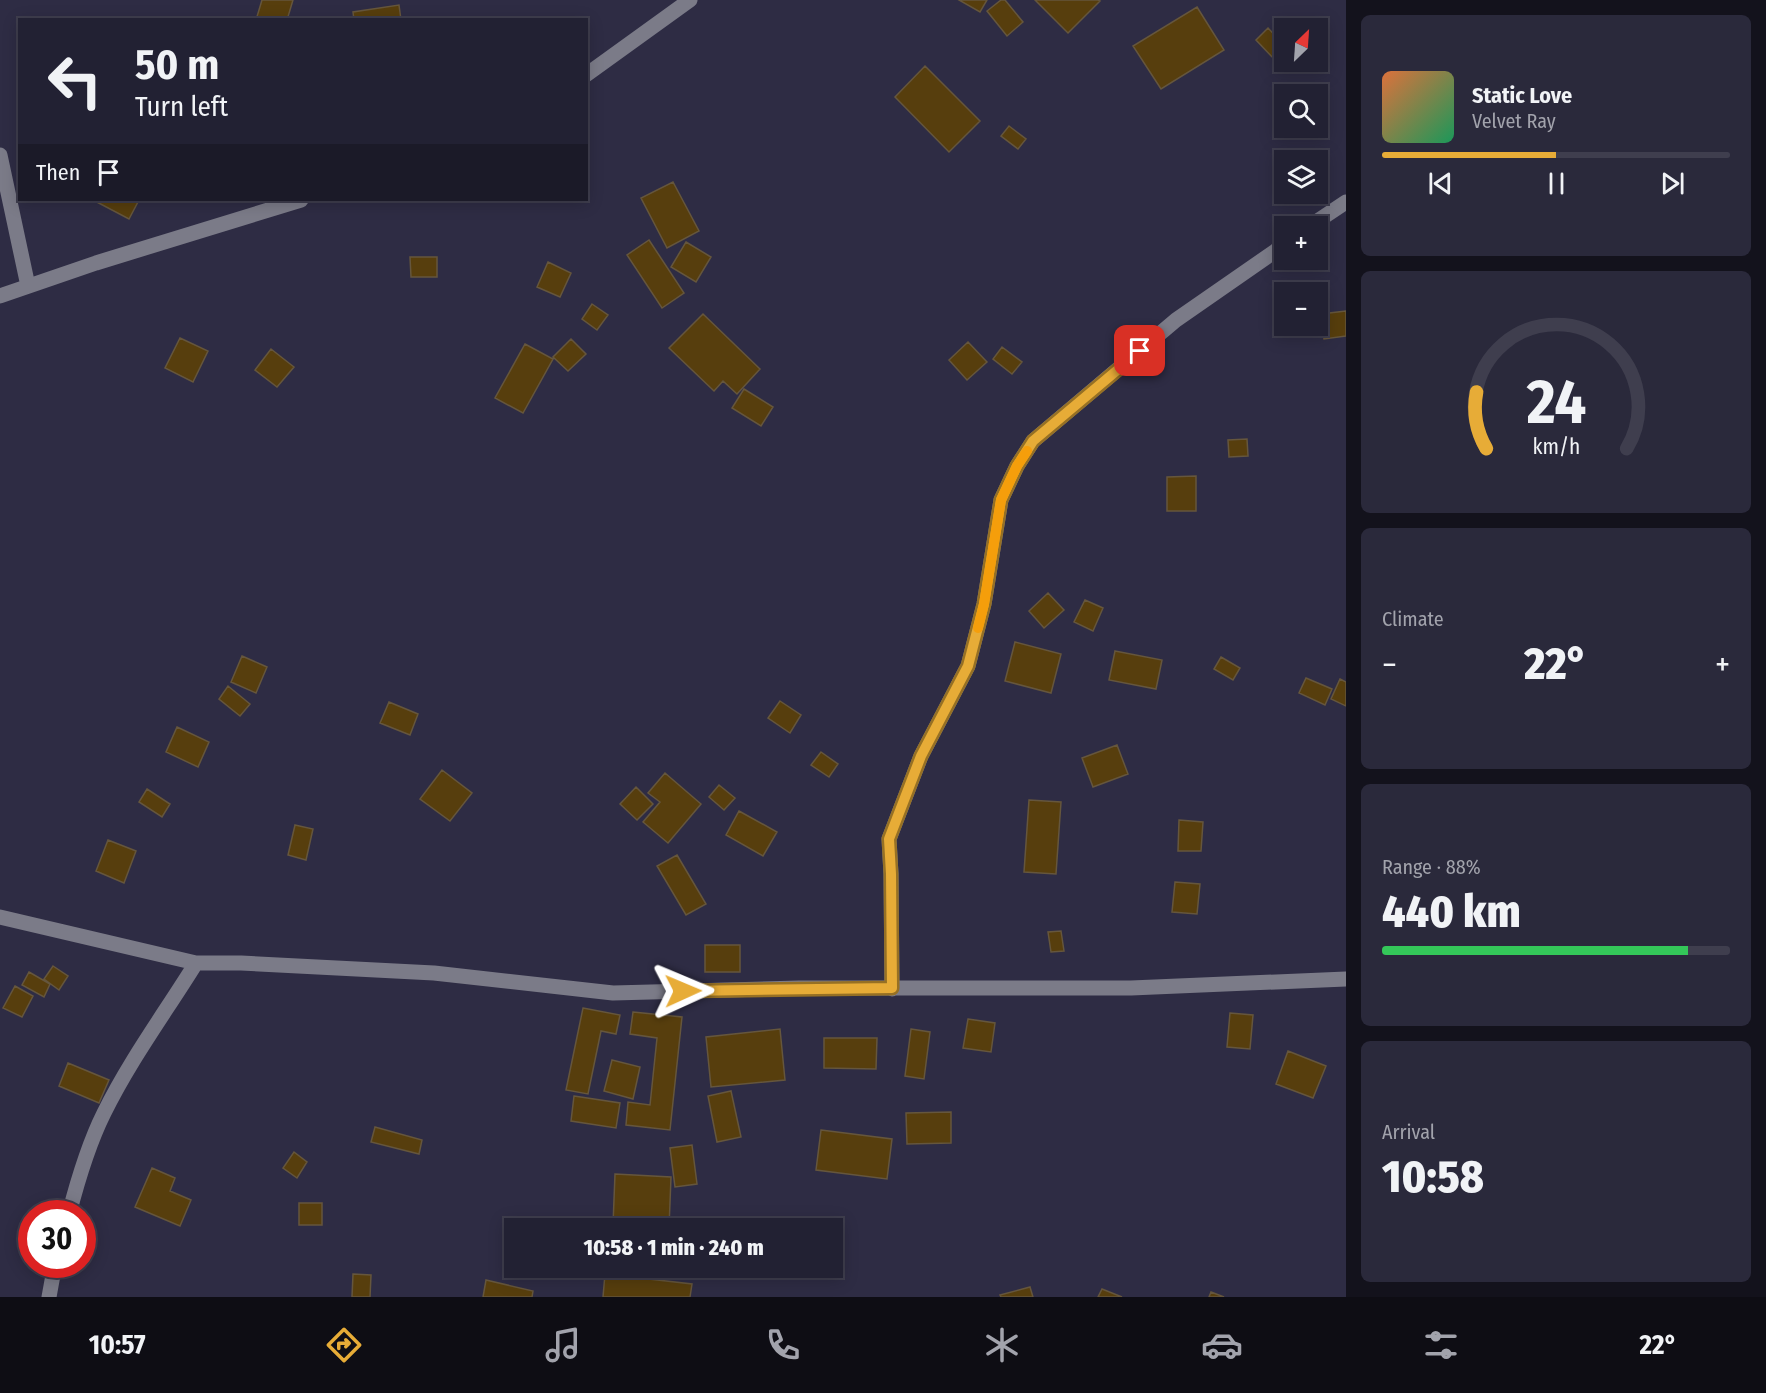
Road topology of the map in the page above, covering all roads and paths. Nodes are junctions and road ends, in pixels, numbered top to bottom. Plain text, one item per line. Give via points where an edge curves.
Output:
1 (690, 0) edge
2 (588, 74) edge
3 (0, 155) edge
4 (297, 201) edge
5 (1346, 202) edge
6 (1325, 216) edge
7 (1274, 252) edge
8 (28, 286) junction
9 (0, 296) edge
10 (0, 917) edge
11 (196, 963) junction
12 (1346, 980) edge
13 (892, 988) junction
14 (72, 1200) edge
15 (52, 1278) edge
16 (48, 1297) edge

1 - 2 street
3 - 8 street
4 - 8 street
5 - 6 street
7 - 13 street via 1176,320 1033,441 1017,466 1001,500 984,604 968,666 921,756 889,839
8 - 9 street
10 - 11 street
11 - 13 street via 434,973 613,993
11 - 14 street via 102,1115
12 - 13 street via 1131,988
15 - 16 street

